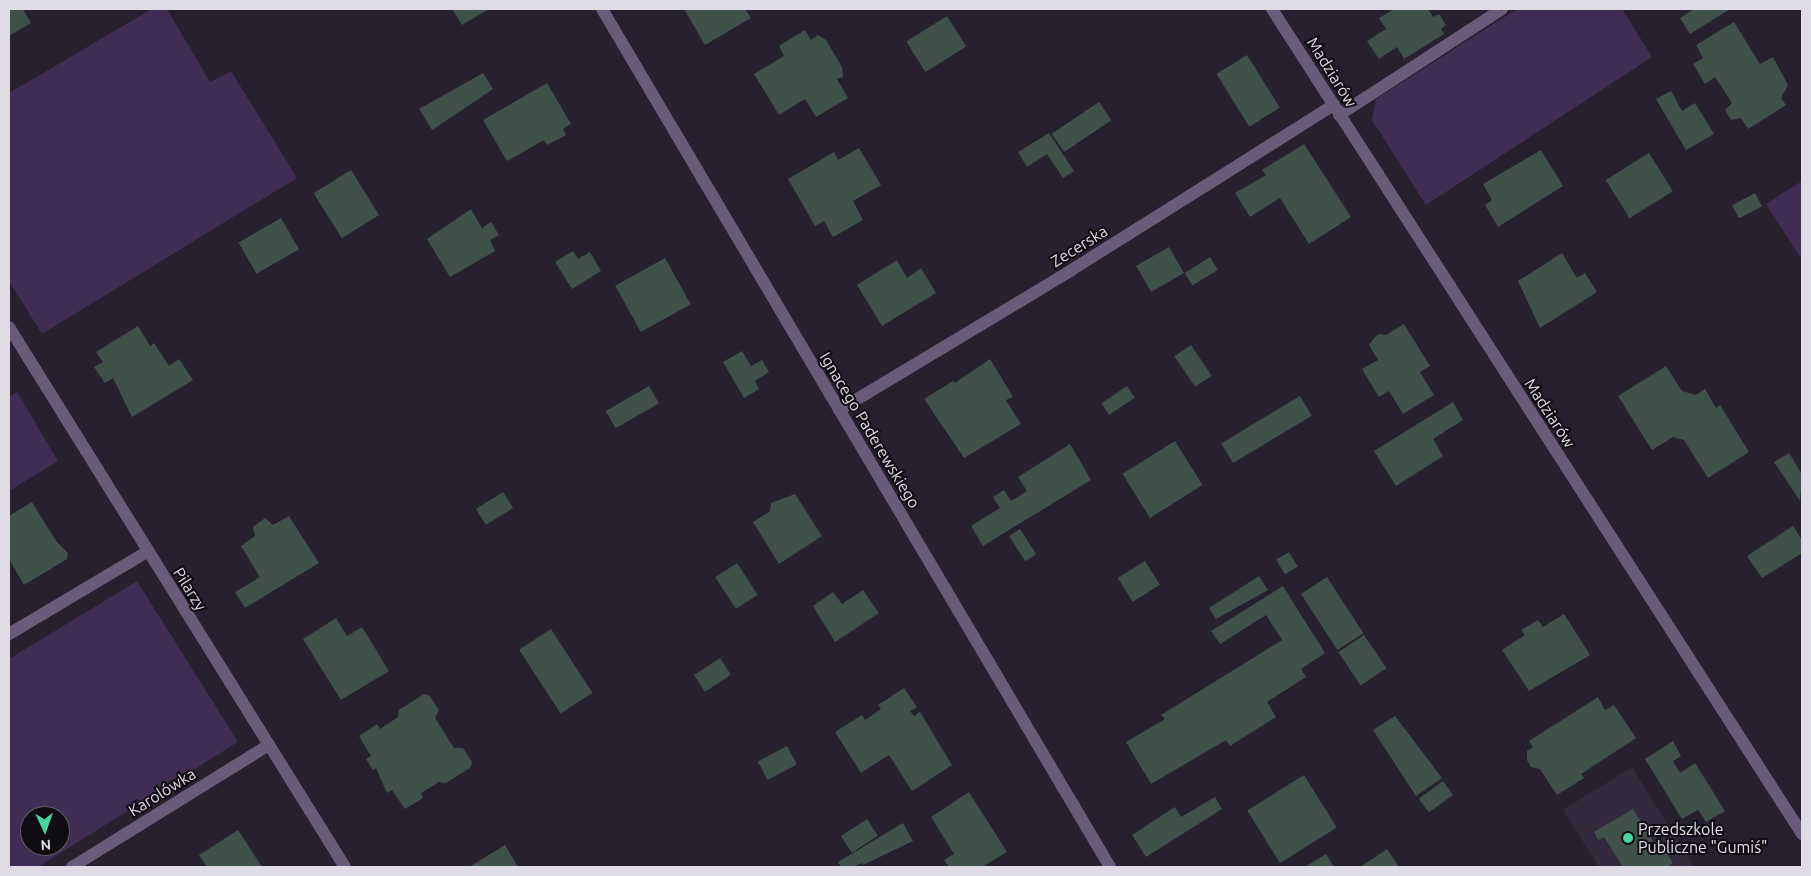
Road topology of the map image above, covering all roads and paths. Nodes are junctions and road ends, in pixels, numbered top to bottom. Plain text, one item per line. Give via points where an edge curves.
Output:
1 (602, 9) edge
2 (1272, 9) edge
3 (1502, 9) edge
4 (1336, 110) junction
5 (11, 334) edge
6 (839, 410) junction
7 (148, 551) junction
8 (9, 634) edge
9 (269, 745) junction
10 (1802, 834) edge
11 (72, 867) edge
12 (345, 867) edge
13 (1110, 867) edge

1 - 6 street, Ignacego Paderewskiego
2 - 4 street, Madziarów
3 - 4 street, Zecerska
4 - 6 street, Zecerska
4 - 10 street, Madziarów
5 - 7 street, Pilarzy
6 - 13 street, Ignacego Paderewskiego
7 - 8 street
7 - 9 street, Pilarzy
9 - 11 street, Karolówka
9 - 12 street, Pilarzy

